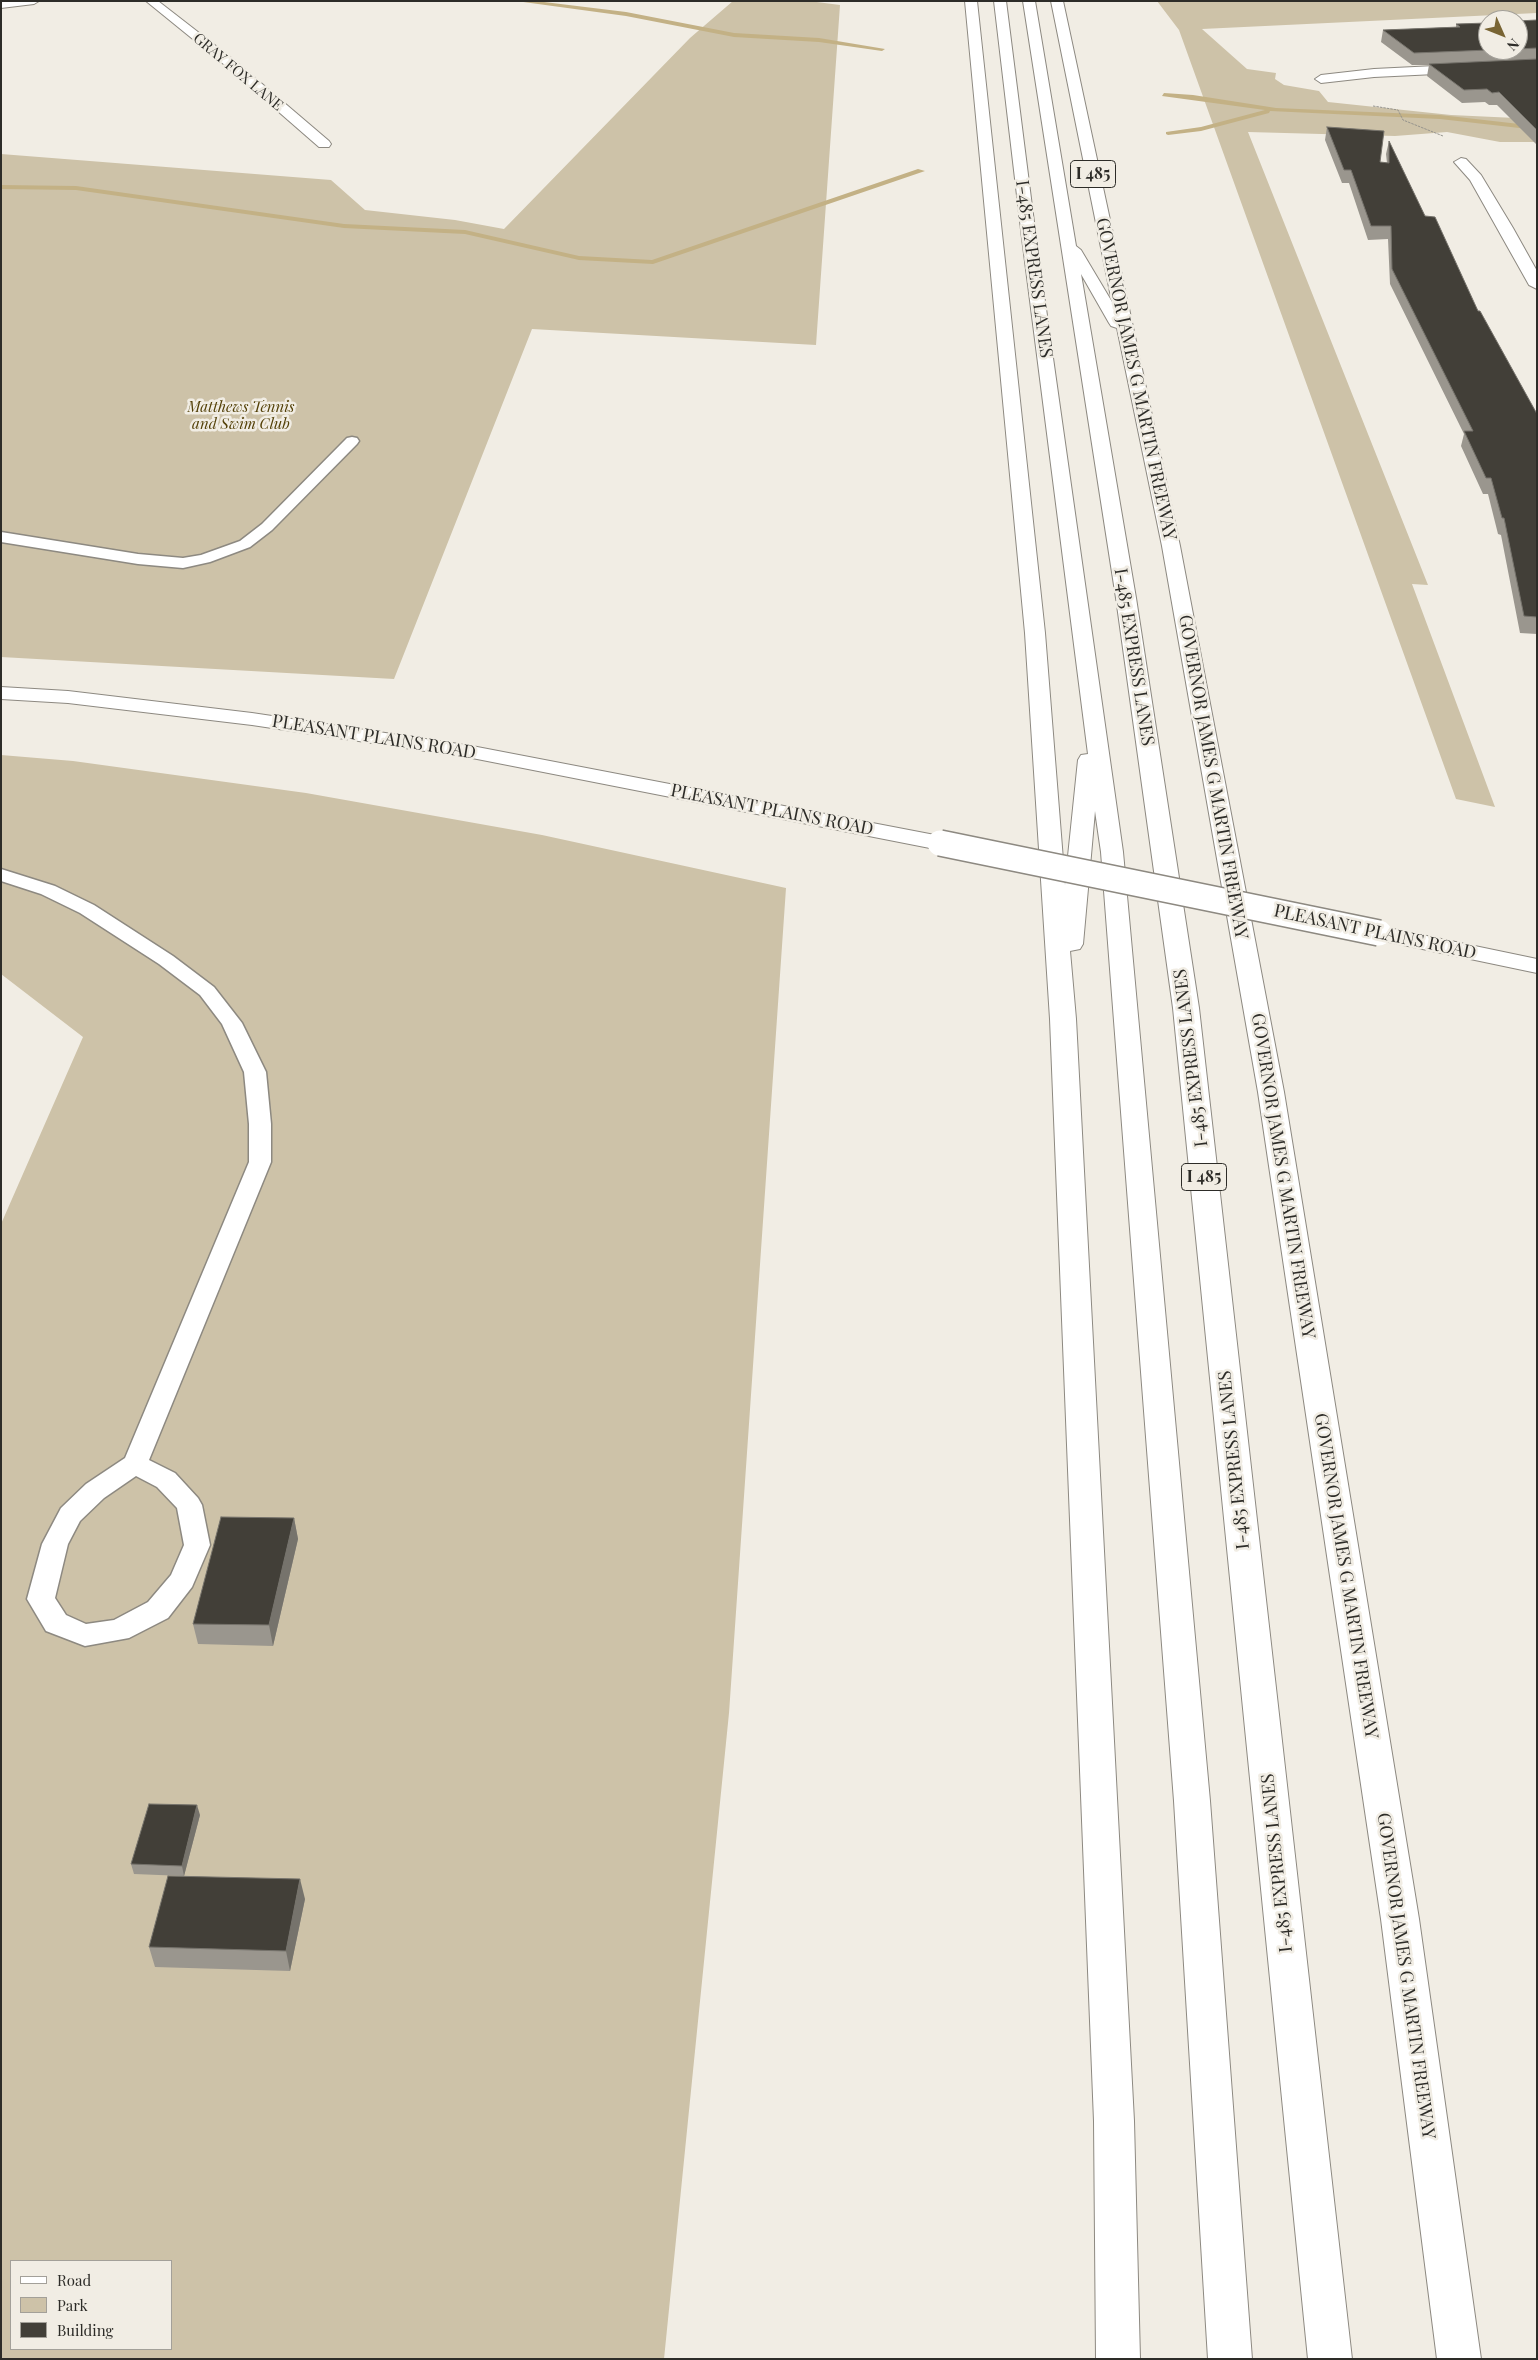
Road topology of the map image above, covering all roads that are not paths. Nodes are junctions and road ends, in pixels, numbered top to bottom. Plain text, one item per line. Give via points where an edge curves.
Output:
1 (34, 1) edge
2 (151, 1) edge
3 (971, 1) edge
4 (1000, 1) edge
5 (1030, 1) edge
6 (1058, 2) edge
7 (1, 5) edge
8 (1537, 64) edge
9 (1321, 79) dead end
10 (324, 144) dead end
11 (1461, 162) road end
12 (1067, 238) junction
13 (1537, 284) edge
14 (1130, 344) junction
15 (352, 441) dead end
16 (1, 537) edge
17 (1, 692) edge
18 (1093, 714) junction
19 (1, 875) edge
20 (1537, 966) edge
21 (1063, 1019) junction
22 (135, 1464) junction
23 (1118, 2359) edge
24 (1230, 2359) edge
25 (1330, 2359) edge
26 (1459, 2359) edge

1 - 7 main road
2 - 10 main road, GRAY FOX LANE via 230,63
3 - 21 main road via 1035,633
4 - 18 main road, I-485 EXPRESS LANES
5 - 12 main road, I-485 EXPRESS LANES / I 485
6 - 14 main road, GOVERNOR JAMES G MARTIN FREEWAY / I 485
8 - 9 main road
11 - 13 main road via 1481,187
12 - 14 main road
12 - 25 main road, I-485 EXPRESS LANES / I 485 via 1124,588 1186,1008
14 - 26 main road, GOVERNOR JAMES G MARTIN FREEWAY / I 485 via 1171,546 1273,1102 1400,1919
15 - 16 lane via 267,527 245,544 205,559 183,562 138,559
17 - 20 main road, PLEASANT PLAINS ROAD, bridge via 252,719 472,752 940,843
18 - 21 main road
18 - 24 main road, I-485 EXPRESS LANES via 1112,852 1188,1762
19 - 22 lane via 48,890 87,909 208,991 232,1023 255,1072 260,1162
21 - 23 main road via 1114,2121
22 - 22 lane via 94,1491 70,1515 55,1544 47,1570 41,1599 56,1623 86,1635 119,1630 158,1610 182,1580 197,1545 189,1505 166,1480

